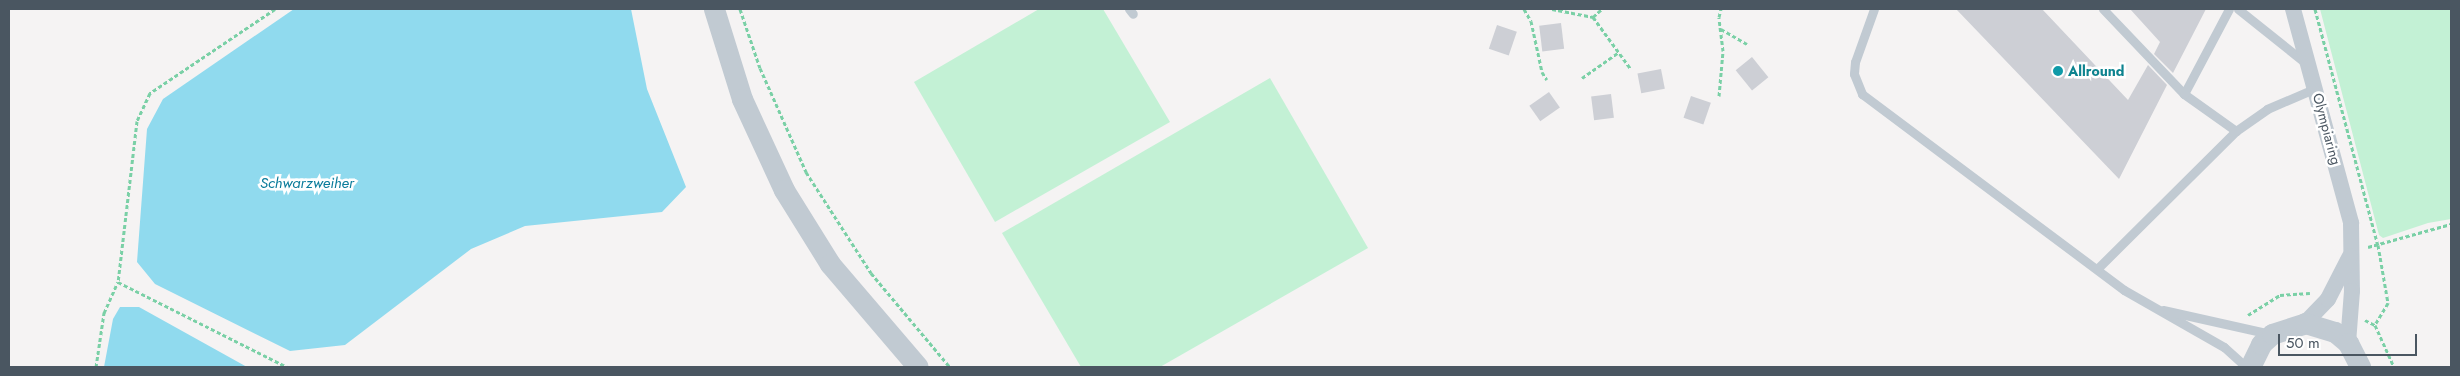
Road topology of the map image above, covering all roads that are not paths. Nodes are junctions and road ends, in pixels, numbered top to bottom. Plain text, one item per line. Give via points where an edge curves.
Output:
1 (714, 9) edge
2 (1874, 9) edge
3 (2103, 9) edge
4 (2228, 9) edge
5 (2238, 9) edge
6 (2293, 9) edge
7 (2309, 65) junction
8 (2316, 88) junction
9 (2184, 94) junction
10 (2236, 131) junction
11 (2352, 252) junction
12 (2098, 268) junction
13 (2156, 308) junction
14 (2305, 324) junction
15 (2272, 334) junction
16 (2348, 343) junction
17 (918, 367) edge
18 (2246, 367) edge
19 (2250, 367) edge
20 (2360, 367) edge

1 - 17 street via 742,99 784,190 830,264
2 - 12 lane via 1855,62 1854,74 1862,94
3 - 9 lane
4 - 9 lane
5 - 7 lane
6 - 7 street, Olympiaring
7 - 8 street, Olympiaring
8 - 10 lane via 2267,109
8 - 11 street, Olympiaring via 2344,191 2351,223
9 - 10 lane
10 - 12 lane
11 - 14 street, Olympiaring via 2328,299
11 - 16 street, Olympiaring
12 - 13 lane via 2124,290
13 - 15 lane
13 - 18 lane via 2224,347
14 - 15 street via 2293,325
14 - 16 street via 2336,332
15 - 19 street via 2261,344
16 - 20 street

